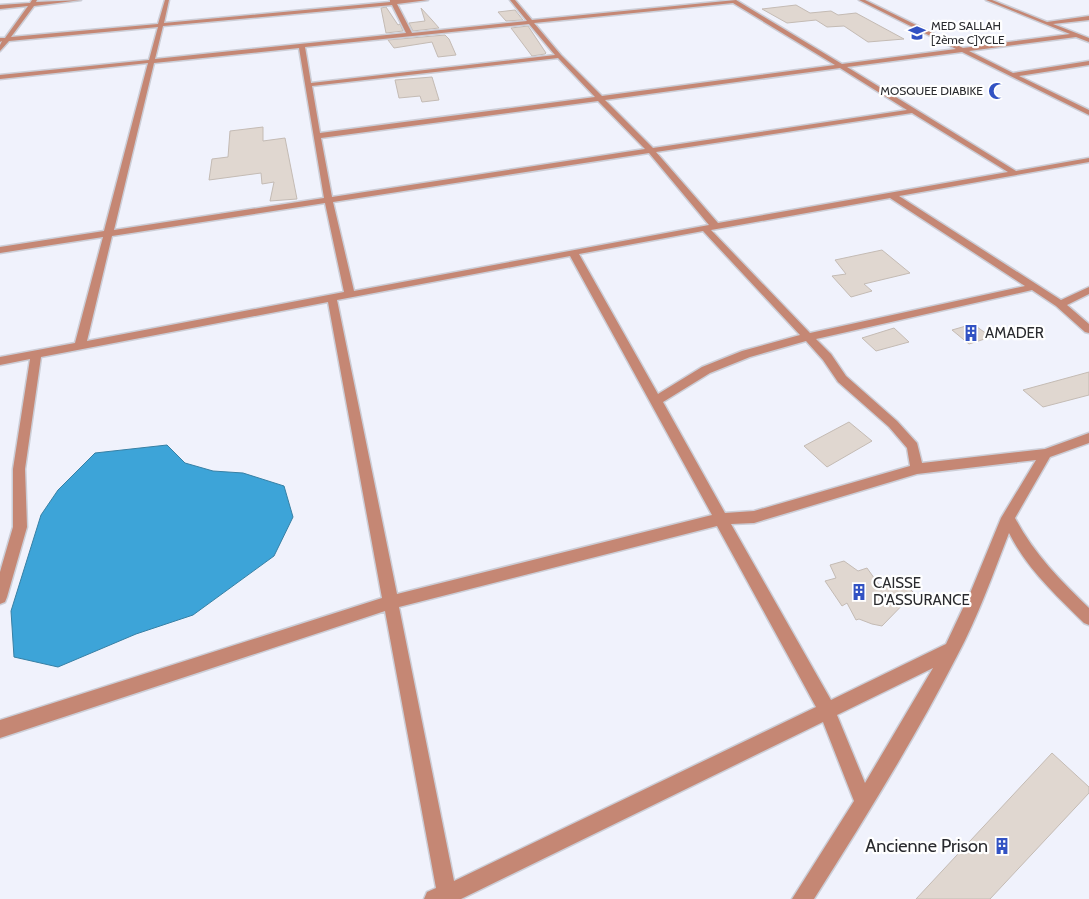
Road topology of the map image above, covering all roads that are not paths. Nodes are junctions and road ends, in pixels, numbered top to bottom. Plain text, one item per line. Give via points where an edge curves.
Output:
1 (78, 0) edge
2 (167, 0) edge
3 (426, 0) edge
4 (512, 0) edge
5 (732, 0) edge
6 (861, 0) edge
7 (988, 0) edge
8 (34, 2) edge
9 (393, 2) edge
10 (0, 7) edge
11 (1089, 18) edge
12 (530, 22) junction
13 (1045, 23) junction
14 (162, 25) junction
15 (410, 35) junction
16 (1077, 35) junction
17 (3, 40) edge
18 (1089, 40) edge
19 (302, 46) junction
20 (0, 49) edge
21 (963, 50) junction
22 (559, 56) junction
23 (153, 61) junction
24 (1089, 63) edge
25 (840, 66) junction
26 (1012, 75) junction
27 (0, 77) edge
28 (308, 85) junction
29 (598, 98) junction
30 (912, 110) junction
31 (1089, 113) edge
32 (317, 136) junction
33 (651, 151) junction
34 (1089, 160) edge
35 (1015, 173) junction
36 (892, 195) junction
37 (328, 200) junction
38 (710, 227) junction
39 (108, 233) junction
40 (0, 250) edge
41 (573, 252) junction
42 (1034, 287) junction
43 (1089, 290) edge
44 (350, 294) junction
45 (332, 298) junction
46 (1060, 304) junction
47 (1089, 330) edge
48 (807, 337) junction
49 (80, 346) junction
50 (36, 354) junction
51 (0, 360) edge
52 (656, 401) junction
53 (1089, 438) edge
54 (1046, 454) junction
55 (916, 469) junction
56 (1008, 518) junction
57 (721, 519) junction
58 (0, 597) edge
59 (392, 602) junction
60 (1089, 618) edge
61 (952, 650) junction
62 (828, 710) junction
63 (0, 729) edge
64 (864, 803) junction
65 (443, 898) edge
66 (802, 899) edge

1 - 8 street
2 - 14 street
3 - 9 street
4 - 12 street
5 - 12 street
5 - 25 street
6 - 21 street
7 - 13 street
8 - 10 street
8 - 17 street
9 - 14 street
9 - 15 street
11 - 13 street
12 - 15 street
12 - 22 street
13 - 16 street
14 - 17 street
14 - 23 street
15 - 19 street
16 - 18 street
16 - 21 street
17 - 20 street
19 - 23 street
19 - 28 street
21 - 25 street
21 - 26 street
22 - 28 street
22 - 29 street
23 - 27 street
23 - 39 street
24 - 26 street
25 - 29 street
25 - 30 street
26 - 31 street
28 - 32 street
29 - 32 street
29 - 33 street
30 - 33 street
30 - 35 street
32 - 37 street
33 - 37 street
33 - 38 street
34 - 35 street
35 - 36 street
36 - 38 street
36 - 42 street
37 - 39 street
37 - 44 street
38 - 41 street
38 - 48 street
39 - 40 street
39 - 49 street
41 - 44 street
41 - 52 street
42 - 46 street
42 - 48 street
43 - 46 street
44 - 45 street
45 - 49 street
45 - 59 street
46 - 47 street
48 - 52 street via 746,354 706,370
48 - 55 street via 842,379 913,446
49 - 50 street
50 - 51 street
50 - 58 street via 19,469 20,527
52 - 57 street
53 - 54 street
54 - 55 street
54 - 56 street
55 - 57 street via 754,517
56 - 60 street via 1022,545 1043,572
56 - 61 street
57 - 59 street
57 - 62 street
59 - 63 street
59 - 65 street
61 - 62 street
61 - 64 street
62 - 64 street
62 - 65 street
64 - 66 street

